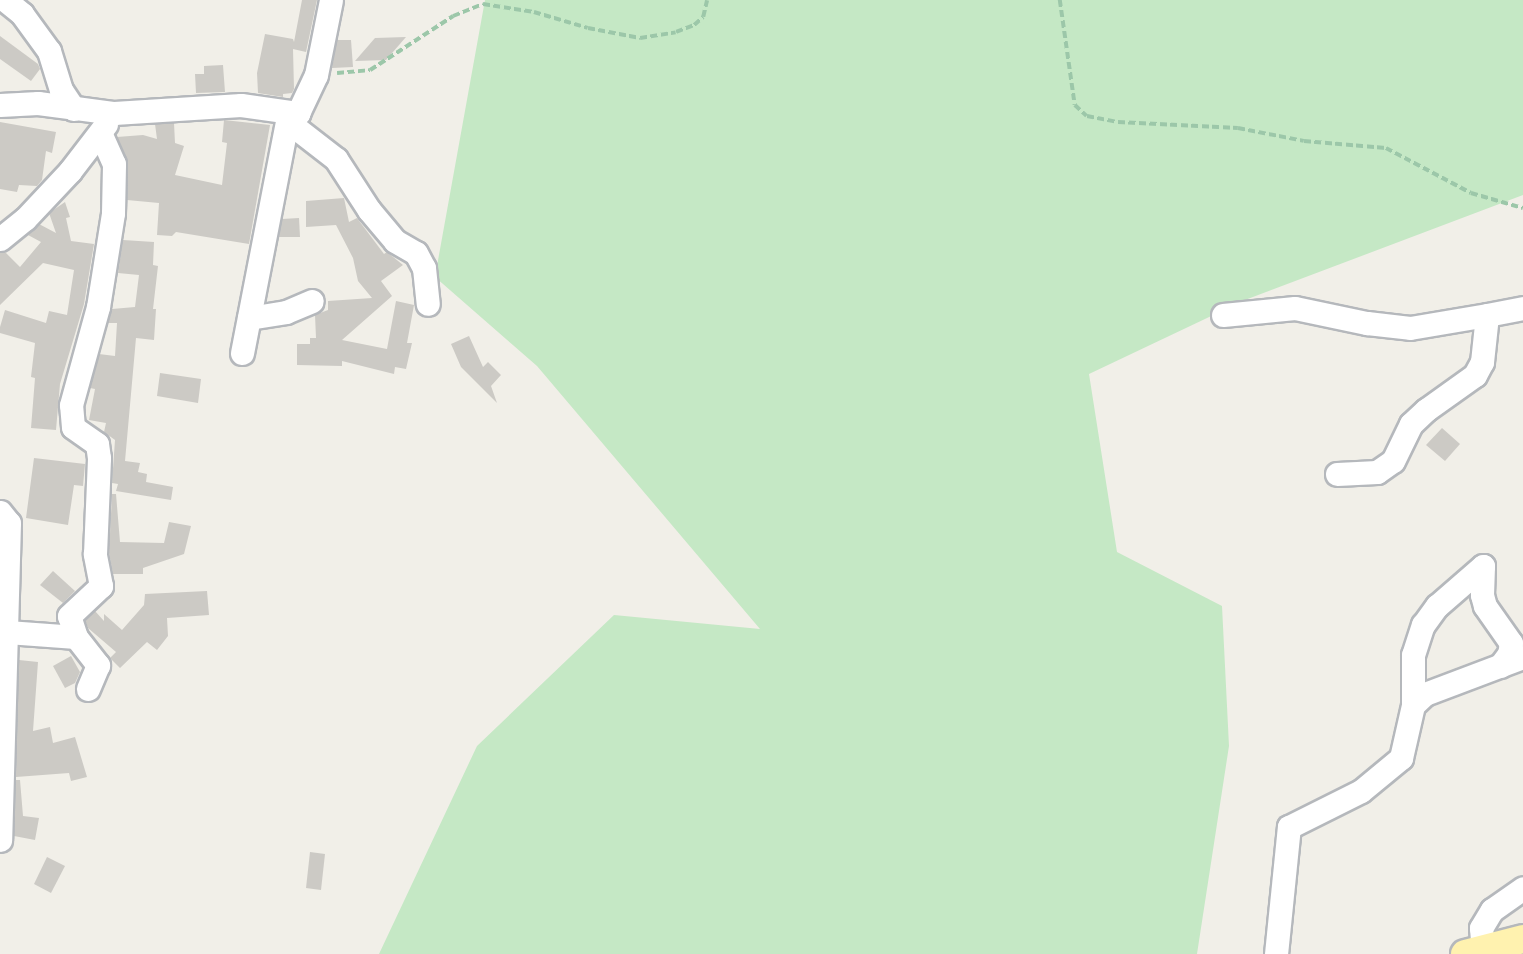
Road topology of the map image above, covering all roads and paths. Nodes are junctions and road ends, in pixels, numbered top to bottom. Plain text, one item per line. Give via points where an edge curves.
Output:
1 (331, 0) edge
2 (707, 0) edge
3 (1060, 0) edge
4 (17, 5) edge
5 (316, 75) junction
6 (0, 105) edge
7 (74, 109) junction
8 (114, 113) junction
9 (292, 117) junction
10 (100, 133) junction
11 (1523, 208) edge
12 (0, 239) edge
13 (312, 302) dead end
14 (428, 304) dead end
15 (1523, 308) edge
16 (1223, 315) dead end
17 (1487, 316) junction
18 (248, 318) junction
19 (242, 354) dead end
20 (1337, 474) dead end
21 (0, 512) edge
22 (7, 632) junction
23 (76, 637) junction
24 (1523, 657) edge
25 (1500, 666) junction
26 (2, 675) edge
27 (88, 689) dead end
28 (1413, 705) junction
29 (0, 840) edge
30 (1523, 888) edge
31 (1523, 939) edge
32 (1474, 953) edge
33 (1276, 954) edge

1 - 5 street
2 - 5 path via 703,17 694,25 640,38 483,4 453,16 370,70
3 - 11 path via 1075,105 1087,116 1118,122 1238,128 1304,141 1386,148 1471,193
4 - 7 street via 49,51 61,90
5 - 9 street
6 - 7 street via 38,103
7 - 8 street
8 - 9 street via 241,105
8 - 10 street
9 - 14 street via 336,159 395,241 416,253 424,268
9 - 18 street
10 - 12 street via 70,172
10 - 23 street via 114,164 113,213 98,307 71,405 74,427 97,444 94,554 101,586 69,616
13 - 18 street
15 - 17 street
16 - 17 street via 1295,308 1410,328
17 - 20 street via 1483,355 1475,375 1411,425 1393,461 1377,472
18 - 19 street
21 - 22 street via 9,523
22 - 23 street
22 - 26 street
23 - 27 street via 98,665
24 - 25 street
25 - 28 street via 1444,685
25 - 28 street via 1511,643 1485,606 1483,566 1437,606 1423,625 1413,655
26 - 29 street
28 - 33 street via 1401,758 1361,791 1289,827
30 - 32 street via 1492,910
31 - 32 main road

